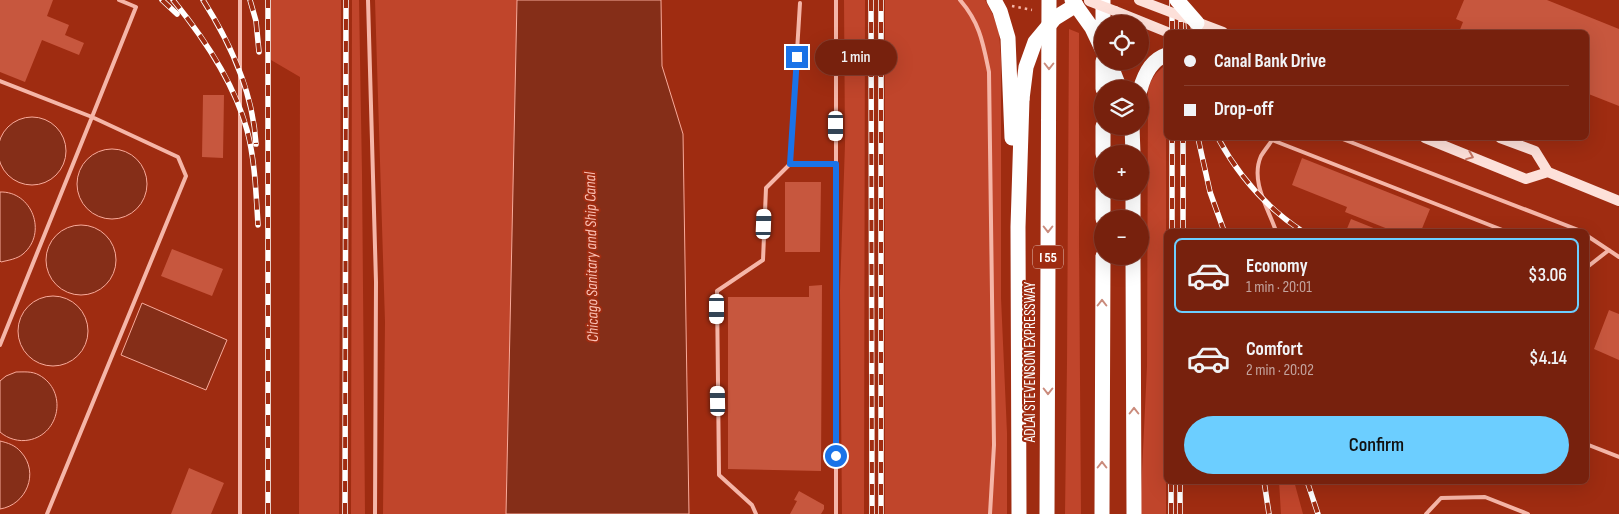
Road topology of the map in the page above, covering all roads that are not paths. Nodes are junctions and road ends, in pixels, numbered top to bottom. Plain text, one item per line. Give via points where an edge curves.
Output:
1 (120, 0) edge
2 (240, 0) edge
3 (368, 0) edge
4 (836, 0) edge
5 (960, 0) edge
6 (994, 0) edge
7 (1049, 0) edge
8 (1139, 0) edge
9 (1177, 0) edge
10 (1092, 2) edge
11 (800, 3) dead end
12 (1098, 15) edge
13 (1197, 23) junction
14 (1217, 30) edge
15 (1164, 31) edge
16 (1094, 32) edge
17 (1164, 56) edge
18 (1143, 80) edge
19 (0, 81) edge
20 (1016, 99) junction
21 (92, 117) junction
22 (1272, 140) edge
23 (1276, 140) edge
24 (1345, 140) edge
25 (1430, 140) edge
26 (1505, 140) edge
27 (790, 164) junction
28 (836, 164) junction
29 (1548, 172) junction
30 (1619, 201) edge
31 (1275, 229) edge
32 (1500, 229) edge
33 (1577, 229) edge
34 (1589, 236) edge
35 (1608, 250) junction
36 (1619, 257) edge
37 (1102, 265) edge
38 (1133, 265) edge
39 (1589, 266) edge
40 (0, 346) edge
41 (1589, 445) edge
42 (1619, 457) edge
43 (48, 514) edge
44 (240, 514) edge
45 (375, 514) edge
46 (756, 514) edge
47 (836, 514) edge
48 (990, 514) edge
49 (1019, 514) edge
50 (1047, 514) edge
51 (1102, 514) edge
52 (1134, 514) edge
53 (1426, 514) edge
54 (1528, 514) edge

1 - 21 lane via 136,7
2 - 44 lane
3 - 45 lane via 376,282
4 - 28 lane
5 - 48 lane via 980,32 989,72 994,445
6 - 20 highway via 1008,38
7 -> 50 highway, ADLAI STEVENSON EXPRESSWAY / I 55
8 - 13 main road, bridge
9 - 13 highway, bridge
10 - 12 highway
10 - 15 main road
10 - 16 highway
10 - 20 highway, bridge via 1055,18 1035,42
11 - 27 lane
13 - 14 main road, bridge
17 - 18 highway via 1151,66
19 - 21 lane
20 - 49 highway
21 - 40 lane
21 - 43 lane via 178,157 186,176
22 - 31 lane via 1261,157 1257,172 1260,191
23 - 32 lane
24 - 33 lane
25 -> 29 main road via 1526,179
26 - 29 main road via 1535,151
27 - 28 lane
27 - 46 lane via 766,188 763,260 717,291 719,475 752,505
28 - 47 lane
29 - 30 main road
34 - 35 lane
35 - 36 lane
35 - 39 lane
51 -> 37 highway
52 -> 38 highway
41 - 42 lane
53 - 54 lane via 1441,498 1485,497

